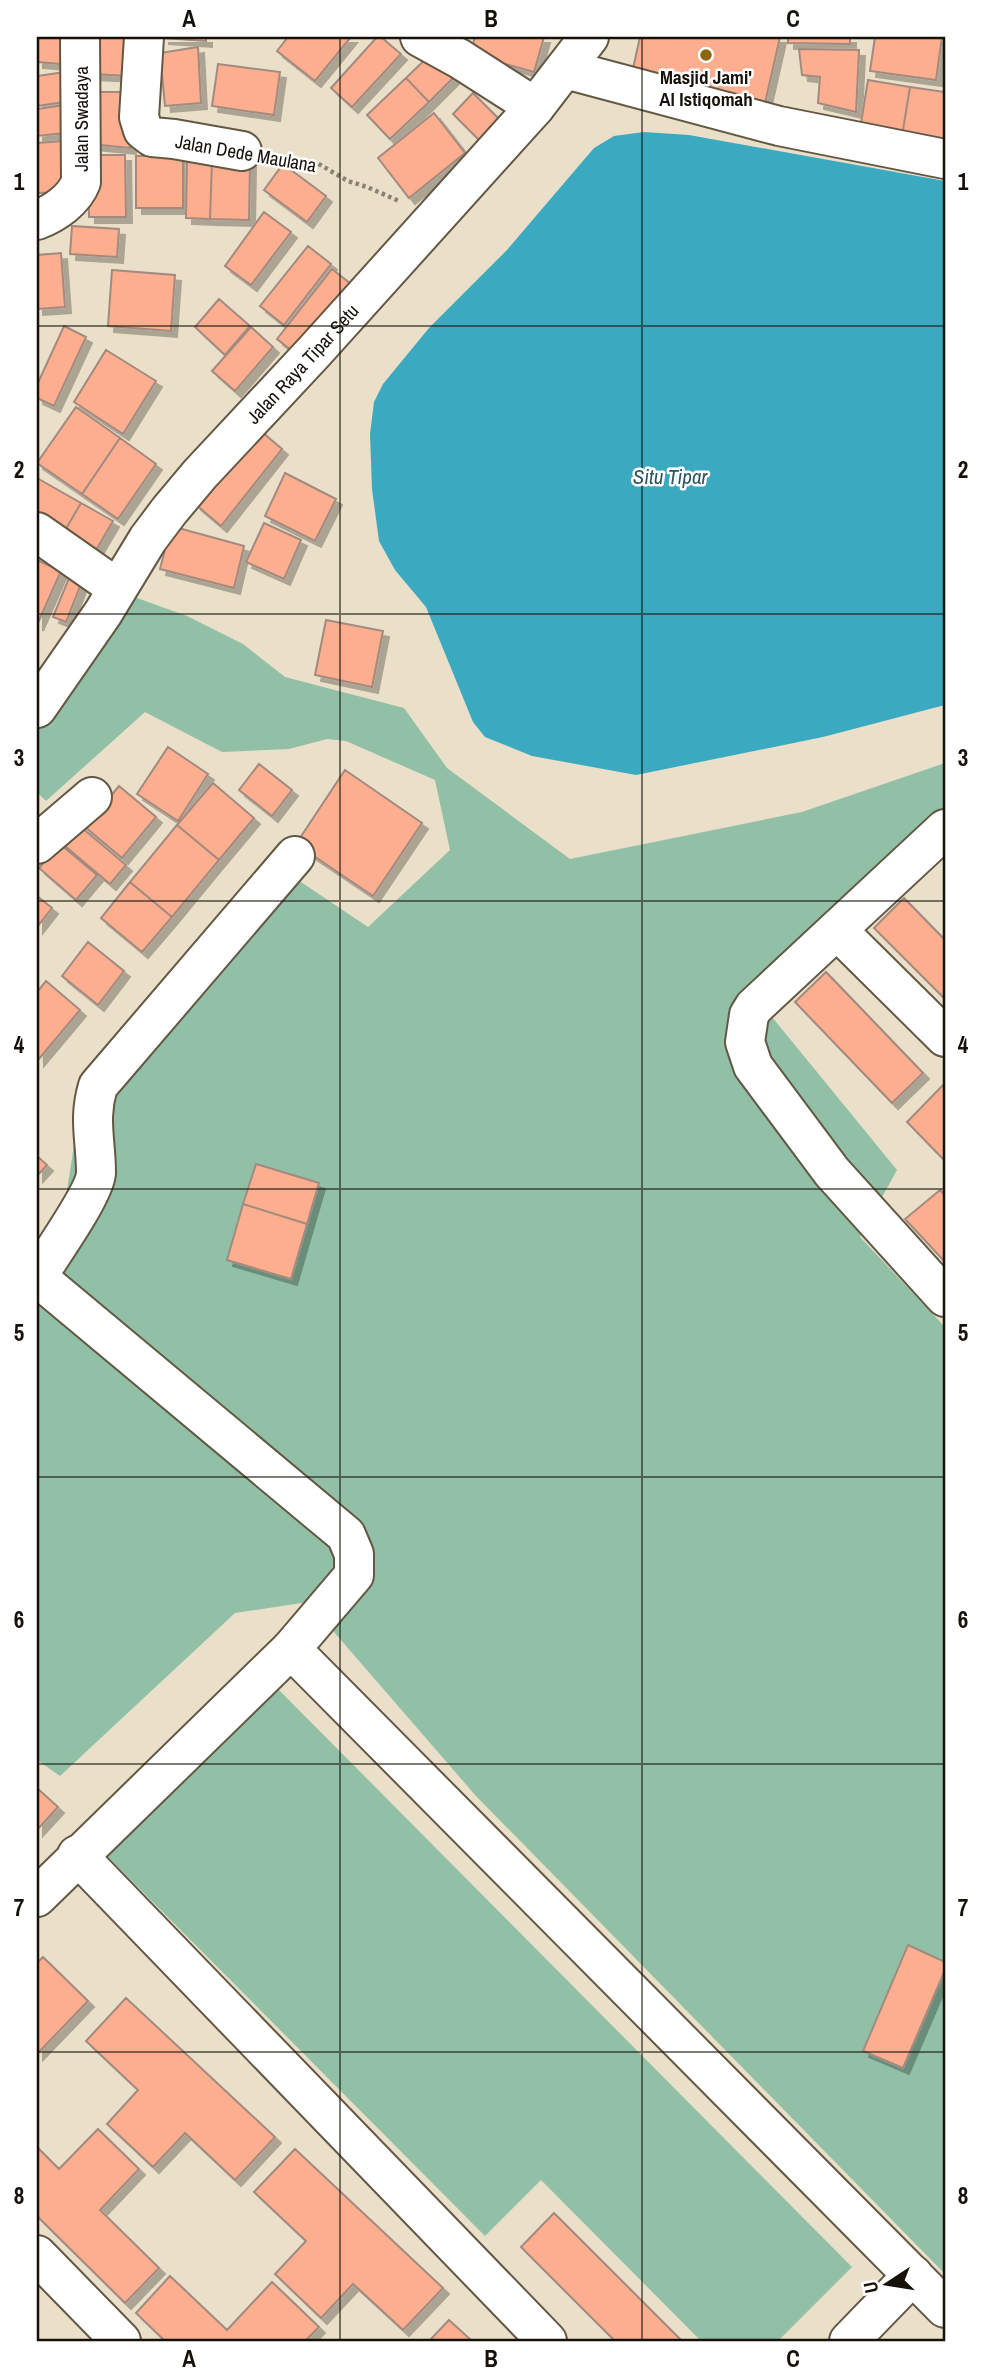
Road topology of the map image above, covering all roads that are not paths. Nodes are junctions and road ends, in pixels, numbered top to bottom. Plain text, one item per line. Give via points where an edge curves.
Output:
1 (80, 37) edge
2 (144, 37) edge
3 (419, 37) edge
4 (589, 37) edge
5 (463, 48) edge
6 (565, 69) junction
7 (535, 107) junction
8 (242, 151) road end
9 (945, 159) edge
10 (37, 220) edge
11 (37, 532) edge
12 (117, 588) junction
13 (40, 697) edge
14 (92, 797) dead end
15 (945, 829) edge
16 (37, 845) edge
17 (295, 856) dead end
18 (837, 930) junction
19 (945, 1037) edge
20 (37, 1277) edge
21 (945, 1297) edge
22 (290, 1649) junction
23 (77, 1856) junction
24 (37, 1897) edge
25 (37, 2255) edge
26 (913, 2275) junction
27 (945, 2308) edge
28 (121, 2341) edge
29 (547, 2341) edge
30 (849, 2341) edge

1 - 10 street, Jalan Swadaya via 81,182 77,193
2 - 8 street, Jalan Dede Maulana via 139,117 143,130 152,137
3 - 5 street
4 - 6 street, Jalan Raya Tipar Setu
5 - 7 street
6 - 7 street, Jalan Raya Tipar Setu
6 - 9 street via 779,126
7 - 12 street, Jalan Raya Tipar Setu via 200,474 148,538
11 - 12 street
12 - 13 street, Jalan Raya Tipar Setu
14 - 16 street
15 - 18 street
17 - 20 street via 97,1086 92,1119 96,1175
18 - 19 street
18 - 21 street via 754,1007 746,1027 748,1054 832,1172
20 - 22 street via 346,1535 354,1554 354,1575
22 - 23 street
22 - 26 street
23 - 24 street
23 - 29 street
25 - 28 street
26 - 27 street
26 - 30 street

